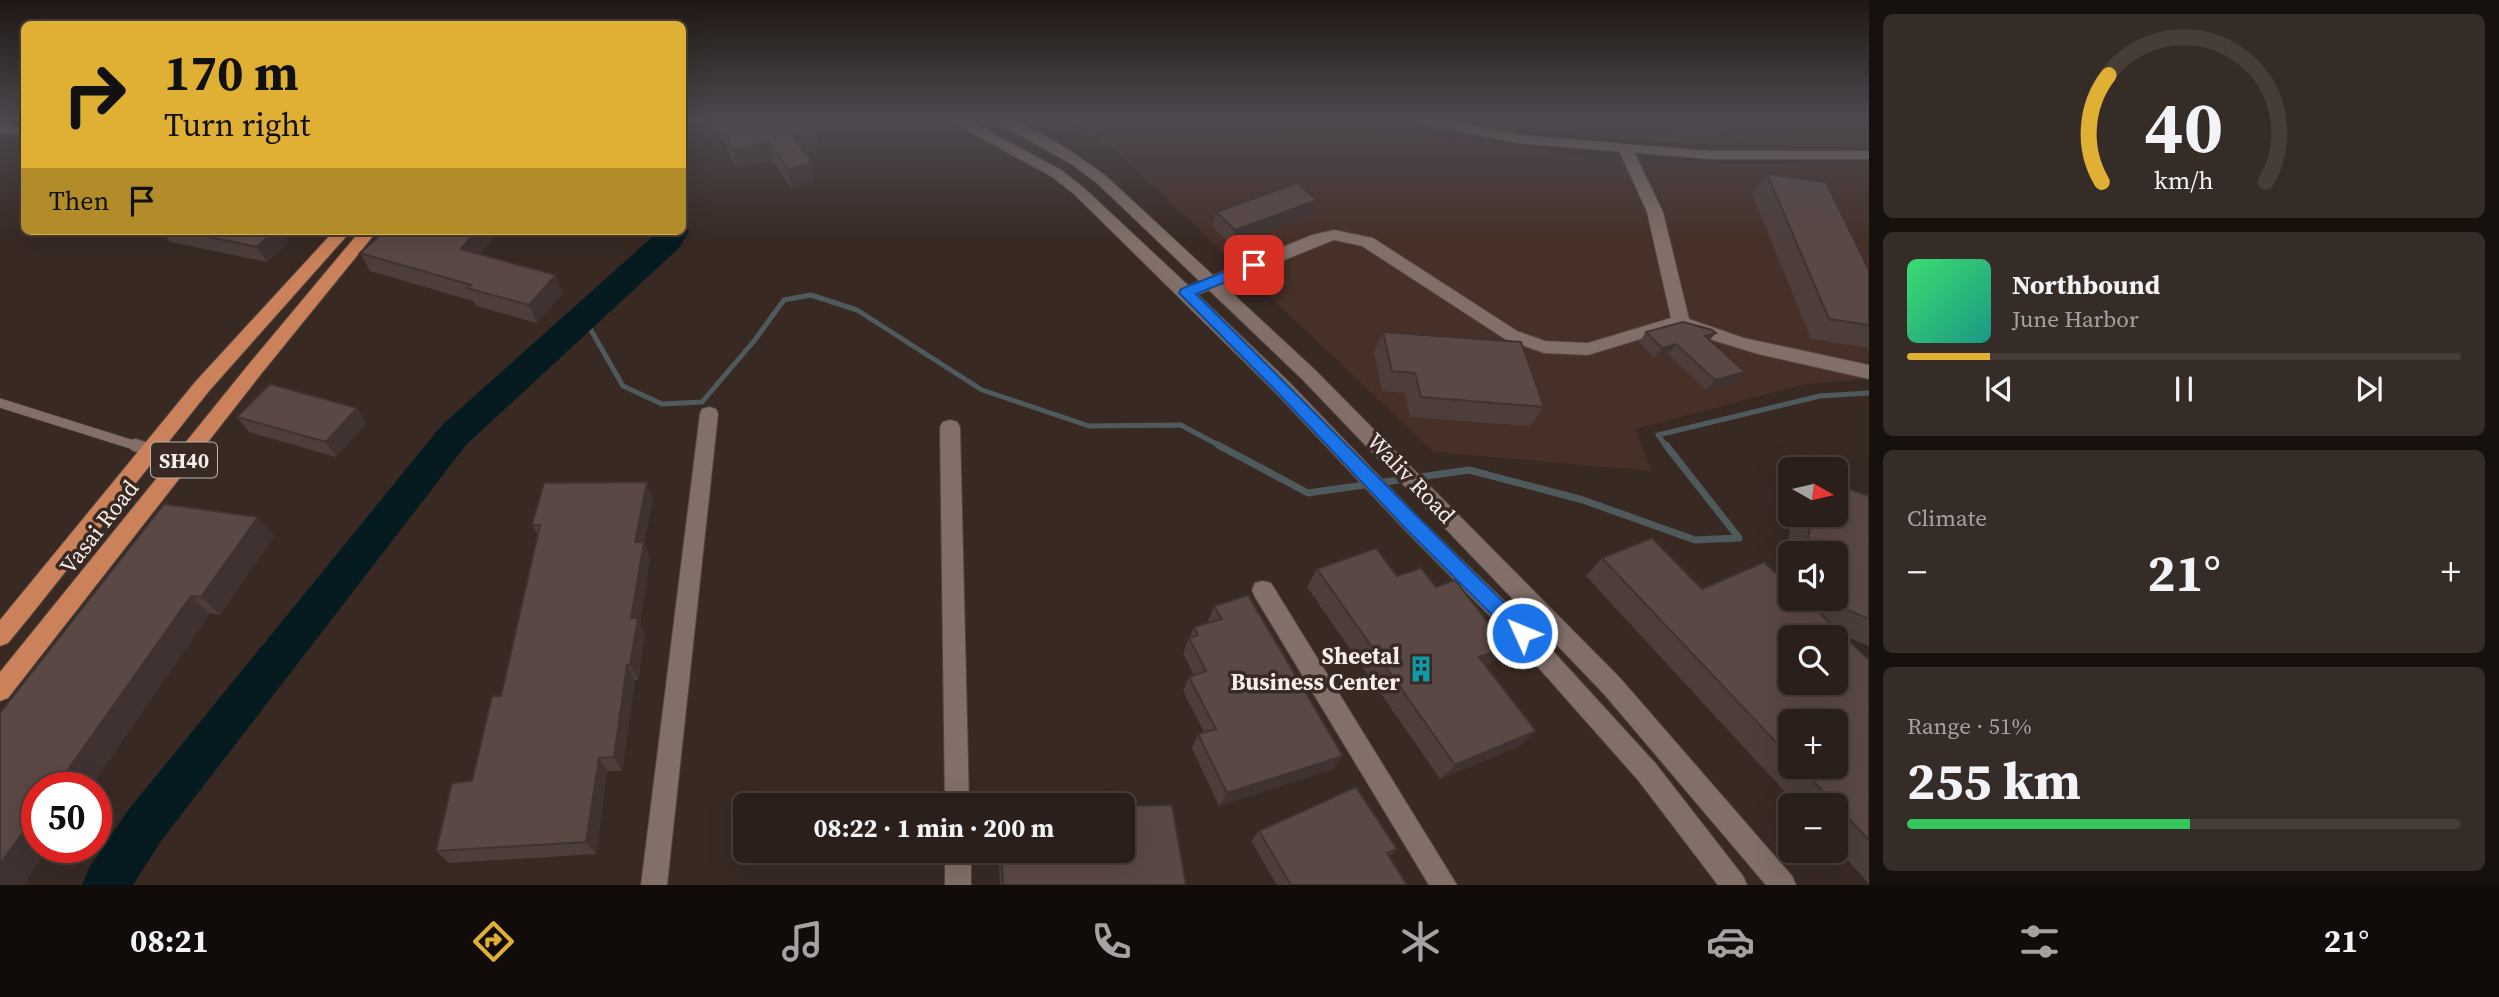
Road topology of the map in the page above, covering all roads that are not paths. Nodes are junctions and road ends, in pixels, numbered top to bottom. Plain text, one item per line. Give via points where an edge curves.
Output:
1 (1031, 160) edge
2 (1075, 160) edge
3 (1631, 160) edge
4 (339, 235) edge
5 (366, 235) edge
6 (1212, 282) junction
7 (1186, 293) junction
8 (1681, 324) junction
9 (1869, 372) edge
10 (0, 403) edge
11 (709, 414) dead end
12 (950, 427) dead end
13 (151, 450) junction
14 (1263, 590) dead end
15 (0, 636) edge
16 (0, 690) edge
17 (957, 793) edge
18 (958, 863) edge
19 (654, 885) edge
20 (958, 885) edge
21 (1444, 885) edge
22 (1734, 885) edge
23 (1783, 885) edge

1 - 7 street, Waliv Road via 1079,191
2 - 6 street, Waliv Road
3 - 8 street via 1655,212
4 - 13 main road, Vasai Road / SH40 via 246,334
5 - 16 main road, Vasai Road / SH40
6 - 7 street
6 - 8 street via 1334,235 1367,242 1511,335 1544,347 1588,349
6 - 23 street, Waliv Road via 1612,686
7 - 22 street, Waliv Road via 1522,633 1629,752
8 - 9 street via 1740,343
10 - 13 lane
11 - 19 street
12 - 17 street
13 - 15 main road, Vasai Road / SH40
14 - 21 street
18 - 20 street

